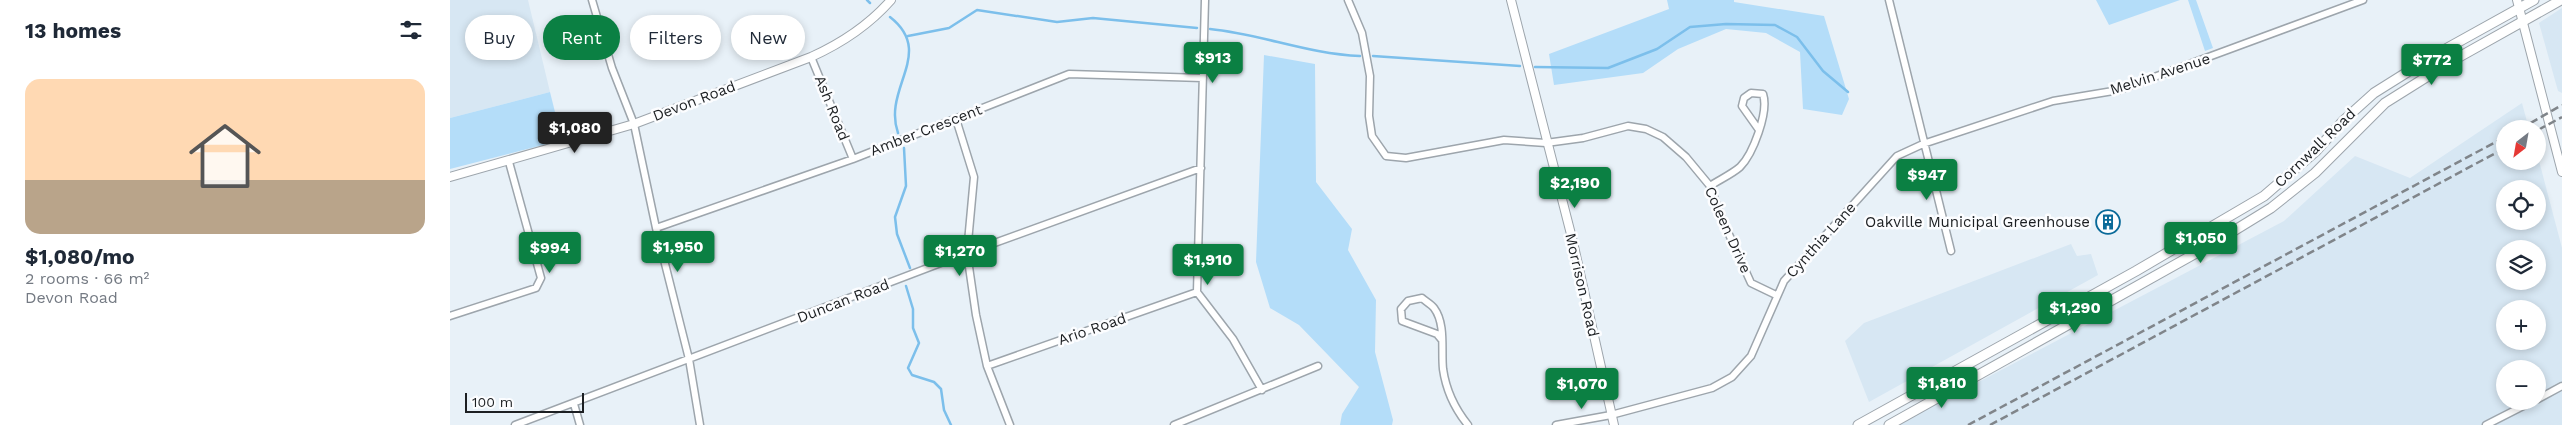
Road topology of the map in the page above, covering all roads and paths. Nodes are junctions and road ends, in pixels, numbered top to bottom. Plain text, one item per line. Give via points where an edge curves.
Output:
1 (891, 0) edge
2 (1205, 0) edge
3 (1348, 0) edge
4 (1511, 0) edge
5 (1889, 0) edge
6 (2363, 0) edge
7 (2534, 0) edge
8 (2561, 0) edge
9 (594, 1) edge
10 (2518, 4) edge
11 (2523, 21) junction
12 (811, 57) junction
13 (1203, 78) junction
14 (956, 119) junction
15 (634, 124) junction
16 (1759, 130) junction
17 (1546, 143) junction
18 (1923, 144) junction
19 (853, 159) junction
20 (509, 162) junction
21 (1201, 168) junction
22 (2562, 172) edge
23 (450, 177) edge
24 (1710, 186) junction
25 (656, 228) junction
26 (1951, 251) dead end
27 (967, 253) junction
28 (1198, 292) junction
29 (1776, 295) junction
30 (450, 316) edge
31 (1442, 340) junction
32 (689, 359) junction
33 (987, 366) junction
34 (1318, 366) dead end
35 (2562, 386) edge
36 (1262, 390) junction
37 (2546, 395) edge
38 (574, 404) junction
39 (2515, 410) edge
40 (1611, 415) junction
41 (515, 425) edge
42 (580, 425) edge
43 (700, 425) edge
44 (1010, 425) edge
45 (1174, 425) edge
46 (1468, 425) edge
47 (1556, 425) edge
48 (1614, 425) edge
49 (1858, 425) edge
50 (1889, 425) edge
51 (2486, 425) edge

1 - 12 street, Devon Road via 874,18 838,44
2 - 13 street
3 - 17 street, Coleen Drive via 1362,33 1370,76 1372,136 1386,156 1406,158 1504,140
4 - 17 street, Morrison Road
5 - 18 street
6 - 18 street, Melvin Avenue via 2119,90 2053,101
7 - 10 main road, Cornwall Road
8 - 11 main road, Cornwall Road
9 - 15 street via 612,68
10 - 11 street
10 - 49 main road, Cornwall Road via 2374,93 2304,162 2264,196
11 - 22 street
11 - 50 main road, Cornwall Road via 2385,103 2315,173 2271,208
12 - 15 street, Devon Road
12 - 19 street, Ash Road
13 - 14 street, Amber Crescent via 1069,74
13 - 21 street
14 - 19 street, Amber Crescent via 913,133
14 - 27 street via 974,177
15 - 20 street, Devon Road
15 - 25 street
16 - 16 street via 1766,103 1763,94 1751,93 1744,98 1742,106
16 - 24 street via 1740,166
17 - 24 street, Coleen Drive via 1583,138 1628,126 1646,129 1663,137 1686,157
17 - 40 street, Morrison Road via 1573,242
18 - 26 street
18 - 29 street, Cynthia Lane via 1893,160 1784,281
19 - 25 street, Amber Crescent
20 - 23 street, Devon Road
20 - 30 street via 541,278 536,288
21 - 27 street, Duncan Road
21 - 28 street
24 - 29 street, Coleen Drive via 1751,282
25 - 32 street
27 - 32 street, Duncan Road
27 - 33 street
28 - 33 street, Ario Road
28 - 36 street via 1233,339
29 - 40 street, Cynthia Lane via 1751,356 1732,377 1712,388
31 - 31 street via 1434,308 1422,298 1408,301 1401,309 1402,321 1437,334
31 - 46 street via 1443,369 1454,407
32 - 38 street, Duncan Road
32 - 43 street
33 - 44 street
34 - 36 street
35 - 37 street
36 - 45 street
38 - 41 street, Duncan Road
38 - 42 street
39 - 51 street
40 - 47 street, Cynthia Lane
40 - 48 street, Morrison Road

